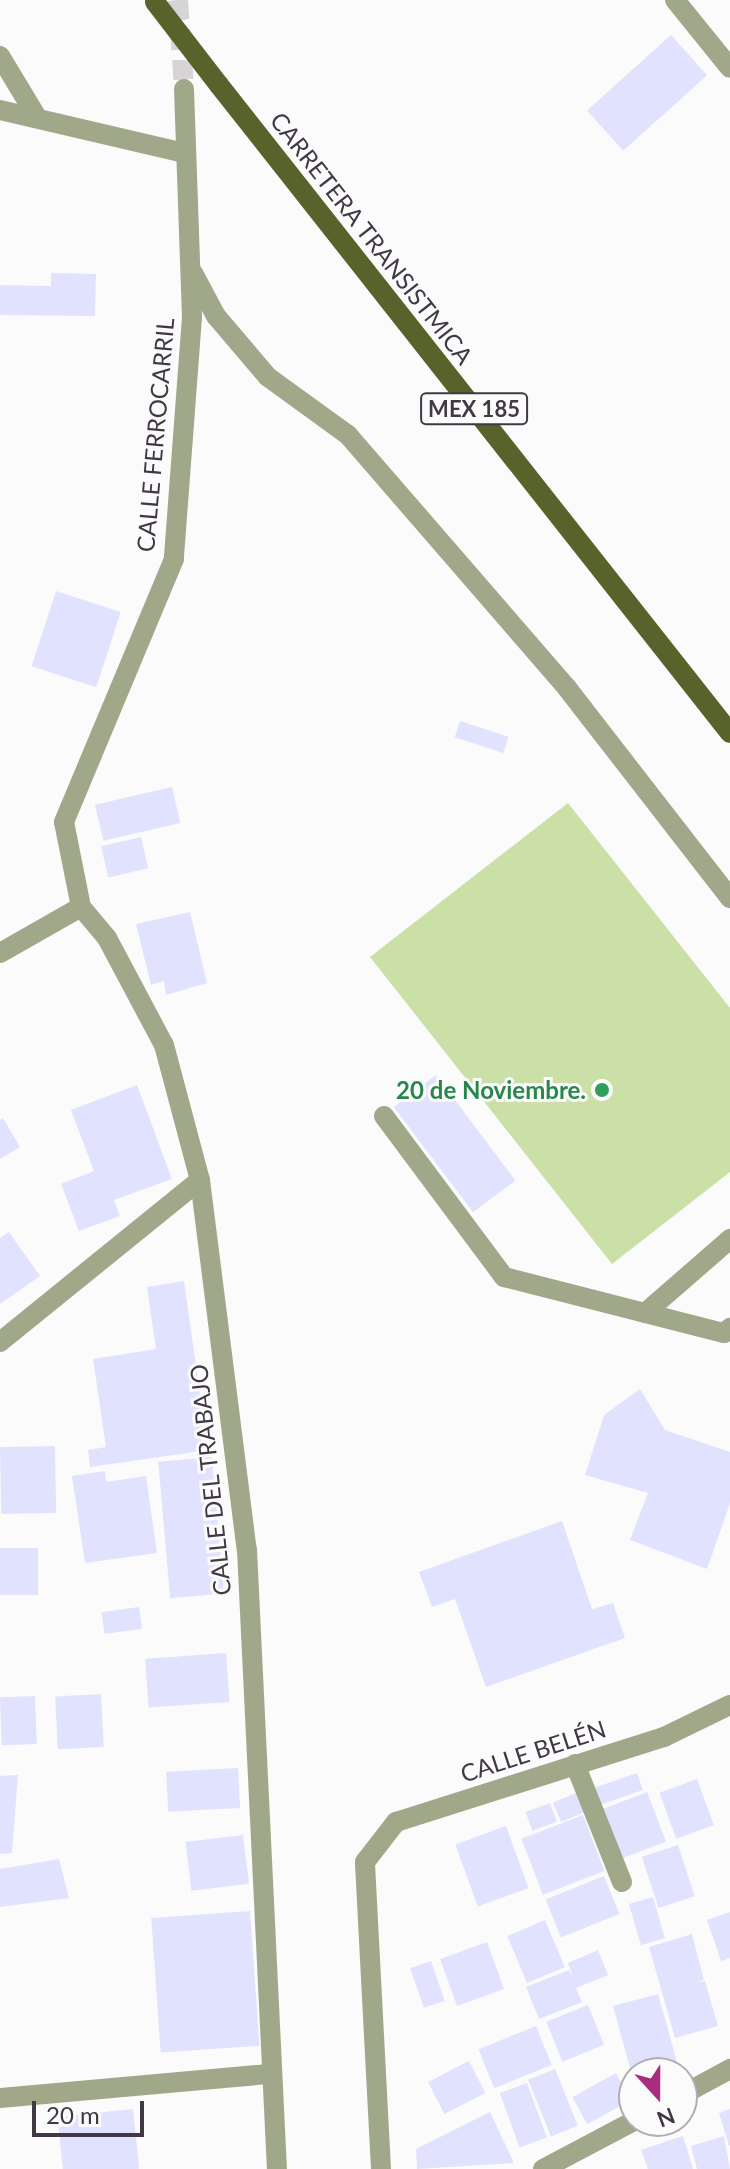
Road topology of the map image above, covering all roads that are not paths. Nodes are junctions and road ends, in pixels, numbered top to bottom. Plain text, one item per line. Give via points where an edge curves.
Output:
1 (675, 0) edge
2 (154, 1) edge
3 (0, 56) edge
4 (730, 68) edge
5 (184, 89) tunnel mouth
6 (0, 110) edge
7 (35, 114) junction
8 (181, 152) junction
9 (189, 266) junction
10 (730, 733) edge
11 (730, 898) edge
12 (81, 907) junction
13 (0, 953) edge
14 (384, 1116) dead end
15 (200, 1180) junction
16 (730, 1239) edge
17 (645, 1313) junction
18 (730, 1328) edge
19 (0, 1342) edge
20 (730, 1705) edge
21 (575, 1764) junction
22 (622, 1882) dead end
23 (730, 2069) edge
24 (270, 2074) junction
25 (698, 2086) edge
26 (0, 2098) edge
27 (618, 2129) edge
28 (277, 2169) edge
29 (381, 2169) edge
30 (543, 2169) edge

1 - 4 street
2 - 10 main road, CARRETERA TRANSISTMICA / MEX 185, bridge
3 - 7 street
5 - 8 street, CALLE FERROCARRIL
6 - 7 street
7 - 8 street
8 - 9 street, CALLE FERROCARRIL
9 - 11 street via 216,316 268,377 348,435 567,688
9 - 12 street, CALLE FERROCARRIL via 174,559 64,822
12 - 13 street
12 - 15 street, CALLE DEL TRABAJO via 107,938 164,1045
14 - 17 street via 504,1277
15 - 19 street
15 - 24 street, CALLE DEL TRABAJO via 247,1550
16 - 17 street
17 - 18 street via 724,1333
20 - 21 street, CALLE BELÉN via 664,1737
21 - 22 street
21 - 29 street, CALLE BELÉN via 396,1822 365,1862
23 - 25 street
24 - 26 street
24 - 28 street, CALLE DEL TRABAJO
27 - 30 street

